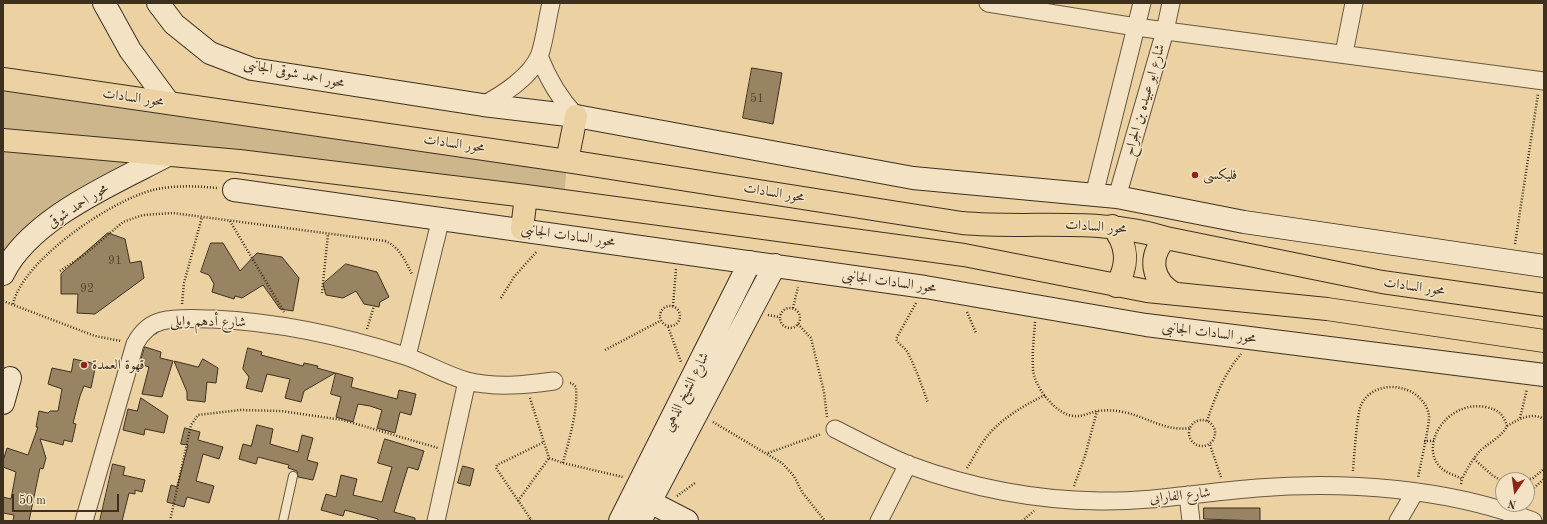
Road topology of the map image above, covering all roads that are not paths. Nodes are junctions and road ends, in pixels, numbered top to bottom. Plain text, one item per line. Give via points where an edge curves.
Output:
1 (158, 3) edge
2 (551, 3) edge
3 (988, 3) edge
4 (1142, 3) edge
5 (1171, 3) edge
6 (1354, 3) edge
7 (103, 6) edge
8 (1136, 27) junction
9 (1165, 31) junction
10 (1344, 53) junction
11 (539, 56) junction
12 (3, 79) edge
13 (1542, 81) edge
14 (169, 103) junction
15 (482, 105) junction
16 (576, 116) junction
17 (3, 140) edge
18 (168, 155) junction
19 (568, 161) junction
20 (234, 190) road end
21 (1094, 195) junction
22 (526, 196) junction
23 (1117, 197) junction
24 (441, 218) junction
25 (1112, 226) junction
26 (522, 229) junction
27 (1166, 238) junction
28 (5, 259) edge
29 (750, 262) junction
30 (775, 265) junction
31 (1544, 266) edge
32 (1116, 286) junction
33 (1175, 294) junction
34 (1544, 305) edge
35 (1544, 341) edge
36 (407, 356) junction
37 (1538, 374) edge
38 (10, 378) dead end
39 (554, 380) road end
40 (467, 381) junction
41 (3, 403) edge
42 (835, 429) road end
43 (908, 464) junction
44 (293, 476) dead end
45 (1415, 492) junction
46 (1188, 495) junction
47 (645, 511) edge
48 (84, 521) edge
49 (283, 521) edge
50 (436, 521) edge
51 (620, 521) edge
52 (687, 521) edge
53 (879, 521) edge
54 (1191, 521) edge
55 (1398, 521) edge
56 (1533, 521) edge

1 - 15 street, محور احمد شوقى الجانبى via 174,24 210,53 252,69
2 - 11 street
3 - 8 street
4 - 8 street, شارع ابو عبيده بن الجراح
5 - 9 street, شارع ابو عبيده بن الجراح
6 - 10 street
7 - 14 street via 130,50
8 - 9 street
8 - 21 street, شارع ابو عبيده بن الجراح
9 - 10 street
9 - 23 street, شارع ابو عبيده بن الجراح
10 - 13 street
11 - 15 street via 515,84
11 - 16 street via 554,88
12 - 14 main road, محور السادات
14 - 19 main road, محور السادات
15 - 16 street
16 - 19 main road
16 - 21 street via 913,178
17 - 18 main road
18 - 22 main road via 240,161
18 - 28 street, محور احمد شوقى via 75,205
19 - 25 main road, محور السادات via 962,223
20 - 24 street, محور السادات الجانبى
21 - 23 street
22 - 26 main road
22 - 32 main road via 964,255
23 - 31 street via 1244,222
24 - 26 street, محور السادات الجانبى
24 - 36 street
25 - 27 main road, محور السادات via 1143,230
25 - 32 main road via 1119,235 1126,255 1122,277
26 - 29 street, محور السادات الجانبى
27 - 33 main road via 1156,252 1154,269 1161,284
27 - 34 main road, محور السادات via 1382,282
29 - 30 street, محور السادات الجانبى
29 - 51 street, شارع الشيخ الذهبى
30 - 37 street, محور السادات الجانبى via 925,287 1146,325
30 - 47 street, شارع الشيخ الذهبى
32 - 33 main road
33 - 35 main road via 1347,311
36 - 40 street, شارع أدهم وايلى
36 - 48 street, شارع أدهم وايلى via 294,328 238,321 181,318 151,325 135,344
38 - 41 street
39 - 40 street, شارع أدهم وايلى via 525,385 495,385
40 - 50 street
42 - 43 street, شارع الفارابى
43 - 46 street, شارع الفارابى via 959,481 1011,493 1069,500 1129,501
43 - 53 street
44 - 49 lane
45 - 46 street, شارع الفارابى via 1289,486
45 - 55 street
45 - 56 street, شارع الفارابى via 1511,512
46 - 54 street
47 - 52 street

